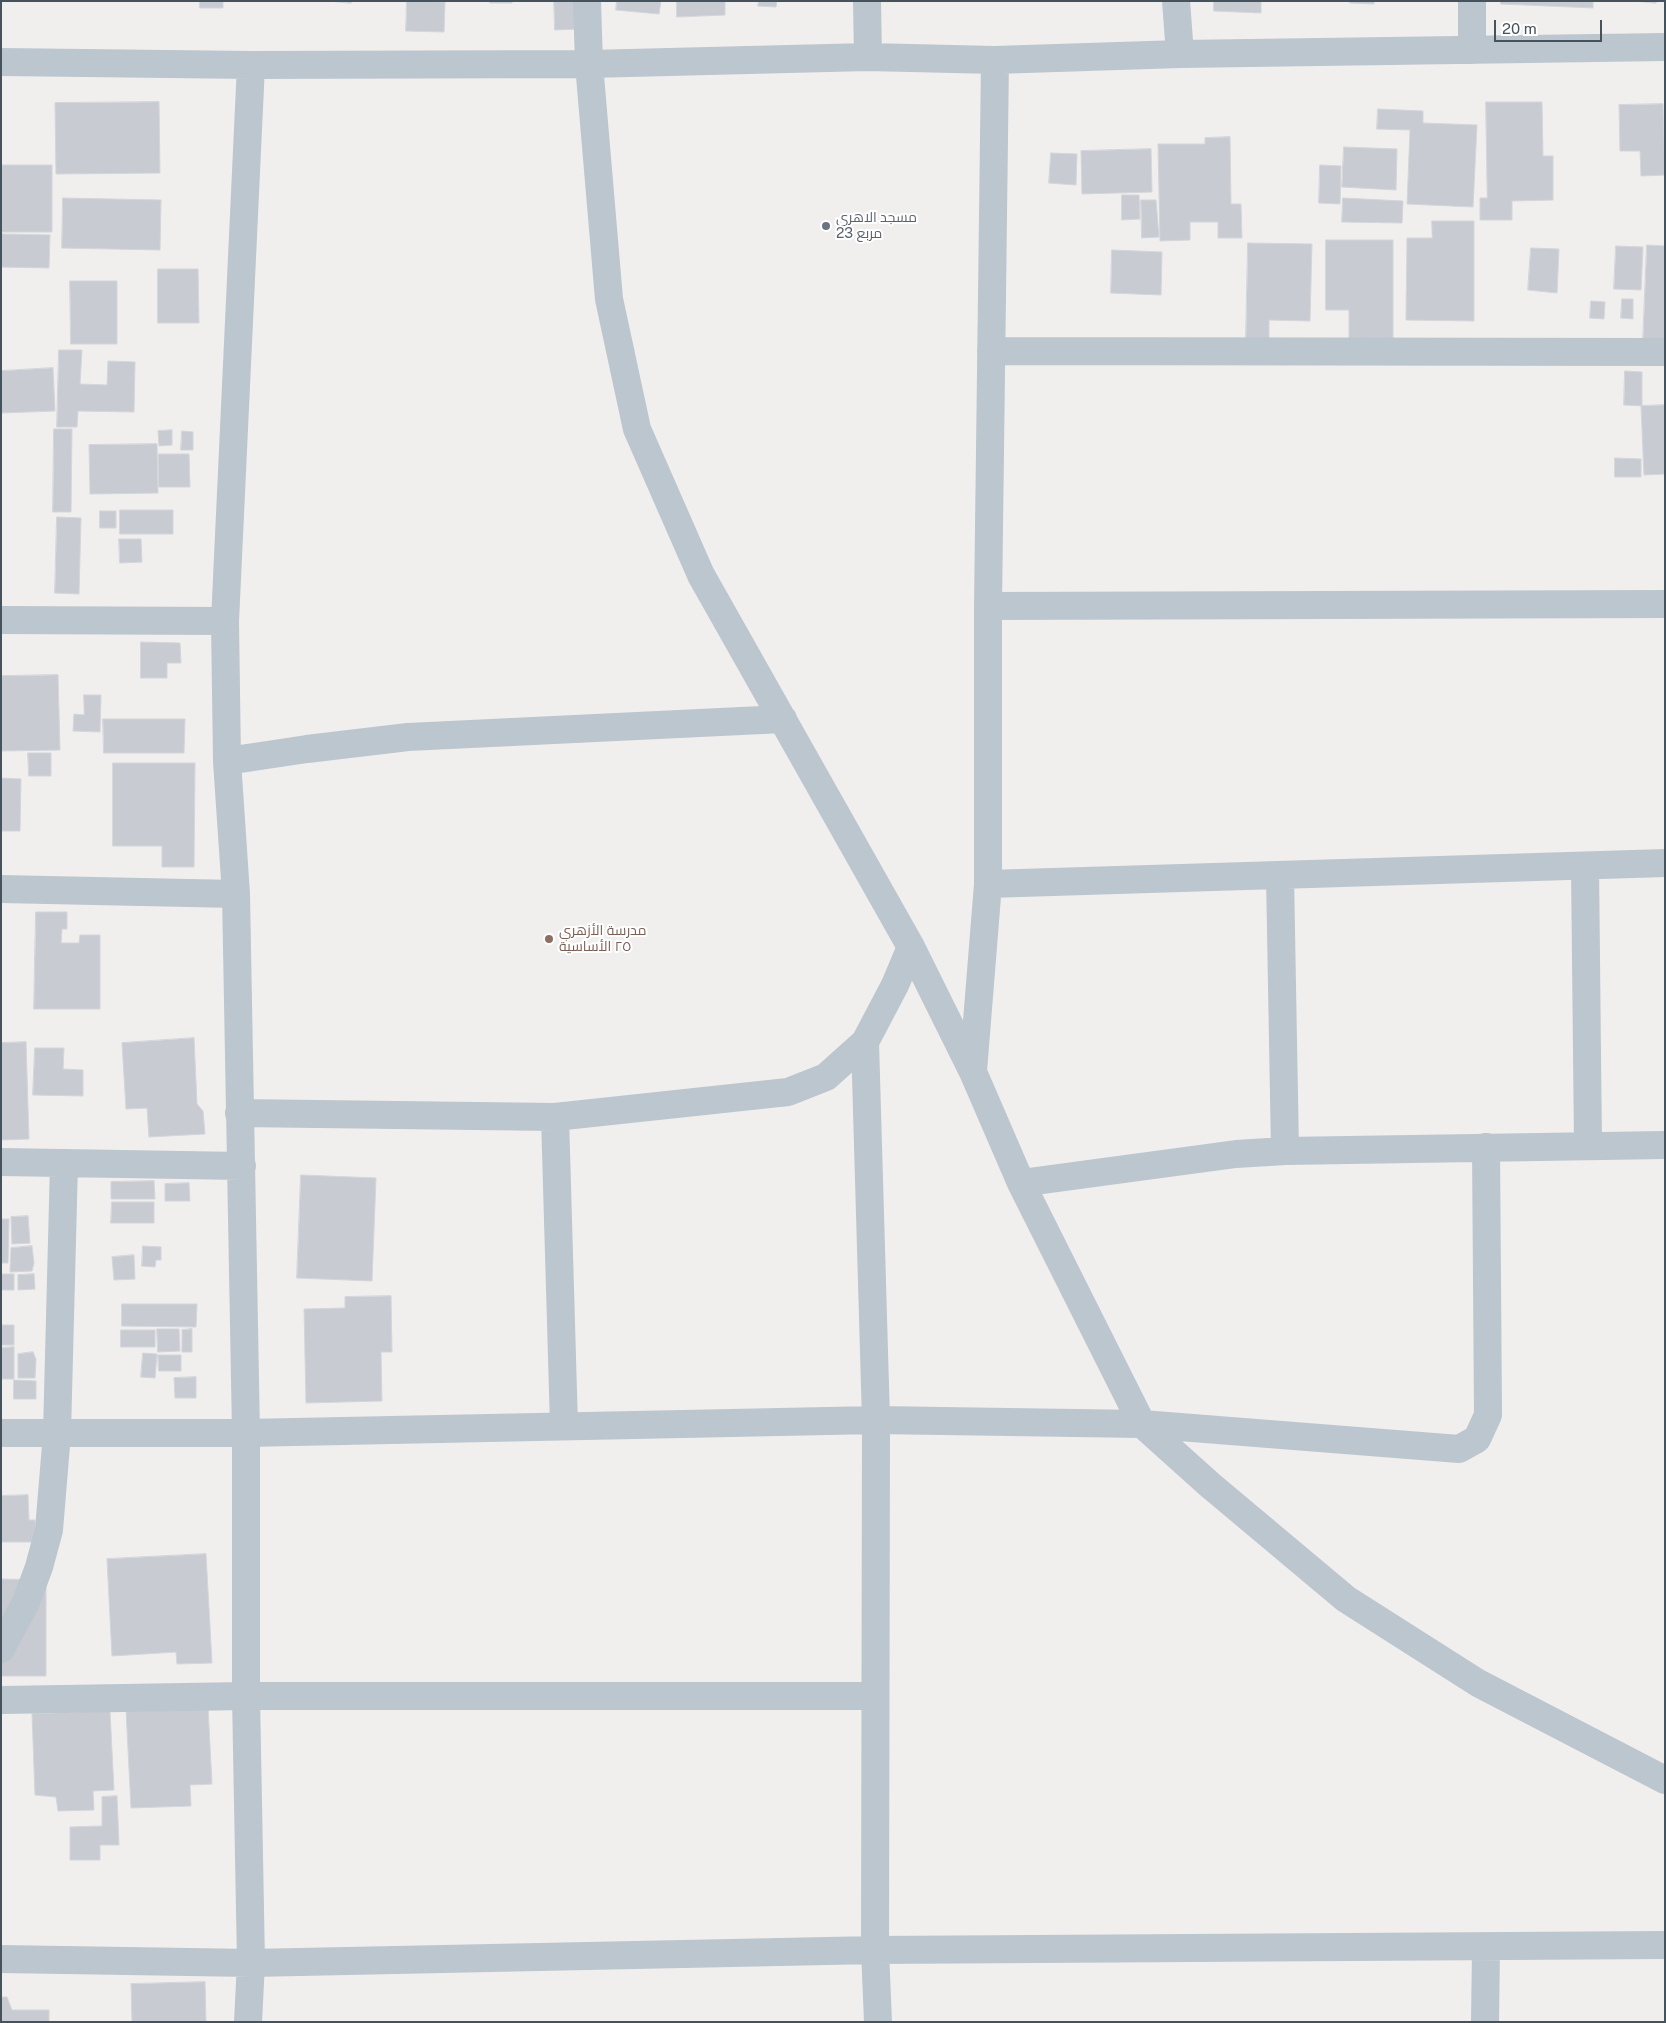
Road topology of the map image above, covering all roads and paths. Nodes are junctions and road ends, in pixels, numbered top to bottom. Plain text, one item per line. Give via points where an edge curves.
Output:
1 (587, 1) edge
2 (867, 1) edge
3 (1176, 1) edge
4 (1472, 1) edge
5 (1665, 47) edge
6 (1472, 50) junction
7 (1180, 54) junction
8 (868, 57) junction
9 (995, 60) junction
10 (1, 62) edge
11 (589, 64) junction
12 (251, 65) junction
13 (991, 350) junction
14 (1665, 352) edge
15 (1665, 604) edge
16 (988, 606) junction
17 (1, 620) edge
18 (225, 621) junction
19 (783, 719) junction
20 (227, 762) junction
21 (1665, 863) edge
22 (1585, 866) junction
23 (1280, 875) junction
24 (988, 884) junction
25 (1, 889) edge
26 (236, 894) junction
27 (911, 946) junction
28 (865, 1042) junction
29 (973, 1072) junction
30 (239, 1113) junction
31 (554, 1117) junction
32 (1588, 1145) junction
33 (1665, 1145) edge
34 (1486, 1147) junction
35 (1285, 1151) junction
36 (1, 1162) edge
37 (64, 1164) junction
38 (242, 1166) junction
39 (1021, 1183) junction
40 (876, 1420) junction
41 (1142, 1424) junction
42 (564, 1426) junction
43 (1, 1432) edge
44 (56, 1433) junction
45 (246, 1433) junction
46 (1, 1650) edge
47 (246, 1696) junction
48 (874, 1696) junction
49 (1, 1700) edge
50 (1665, 1780) edge
51 (1665, 1945) edge
52 (1486, 1947) junction
53 (874, 1950) junction
54 (1, 1960) edge
55 (251, 1963) junction
56 (248, 2022) edge
57 (878, 2022) edge
58 (1485, 2022) edge

1 - 11 street
2 - 8 street
3 - 7 street
4 - 6 street
5 - 6 street
6 - 7 street
7 - 9 street
8 - 9 street
8 - 11 street
9 - 13 street
10 - 12 street
11 - 12 street
11 - 19 street via 608,299 637,429 701,575
12 - 18 street
13 - 14 street
13 - 16 street
15 - 16 street
16 - 24 street
17 - 18 street
18 - 20 street
19 - 20 street via 408,737
19 - 27 street
20 - 26 street
21 - 22 street
22 - 23 street
22 - 32 street
23 - 24 street
23 - 35 street
24 - 29 street
25 - 26 street
26 - 30 street
27 - 28 street
27 - 29 street
28 - 31 street via 826,1078 788,1092
28 - 40 street
29 - 39 street
30 - 31 street
30 - 38 street
31 - 42 street
32 - 33 street
32 - 34 street
34 - 35 street
34 - 41 street via 1488,1415 1477,1439 1459,1449
35 - 39 street via 1236,1154
36 - 37 street
37 - 38 street
37 - 44 street
38 - 45 street
39 - 41 street
40 - 41 street
40 - 42 street
40 - 48 street
41 - 50 street via 1346,1599 1478,1683
42 - 45 street
43 - 44 street
44 - 45 street
44 - 46 street via 49,1530 26,1602
45 - 47 street
47 - 48 street
47 - 49 street
47 - 55 street
48 - 53 street
51 - 52 street
52 - 53 street
52 - 58 street
53 - 55 street
53 - 57 street
54 - 55 street
55 - 56 street

